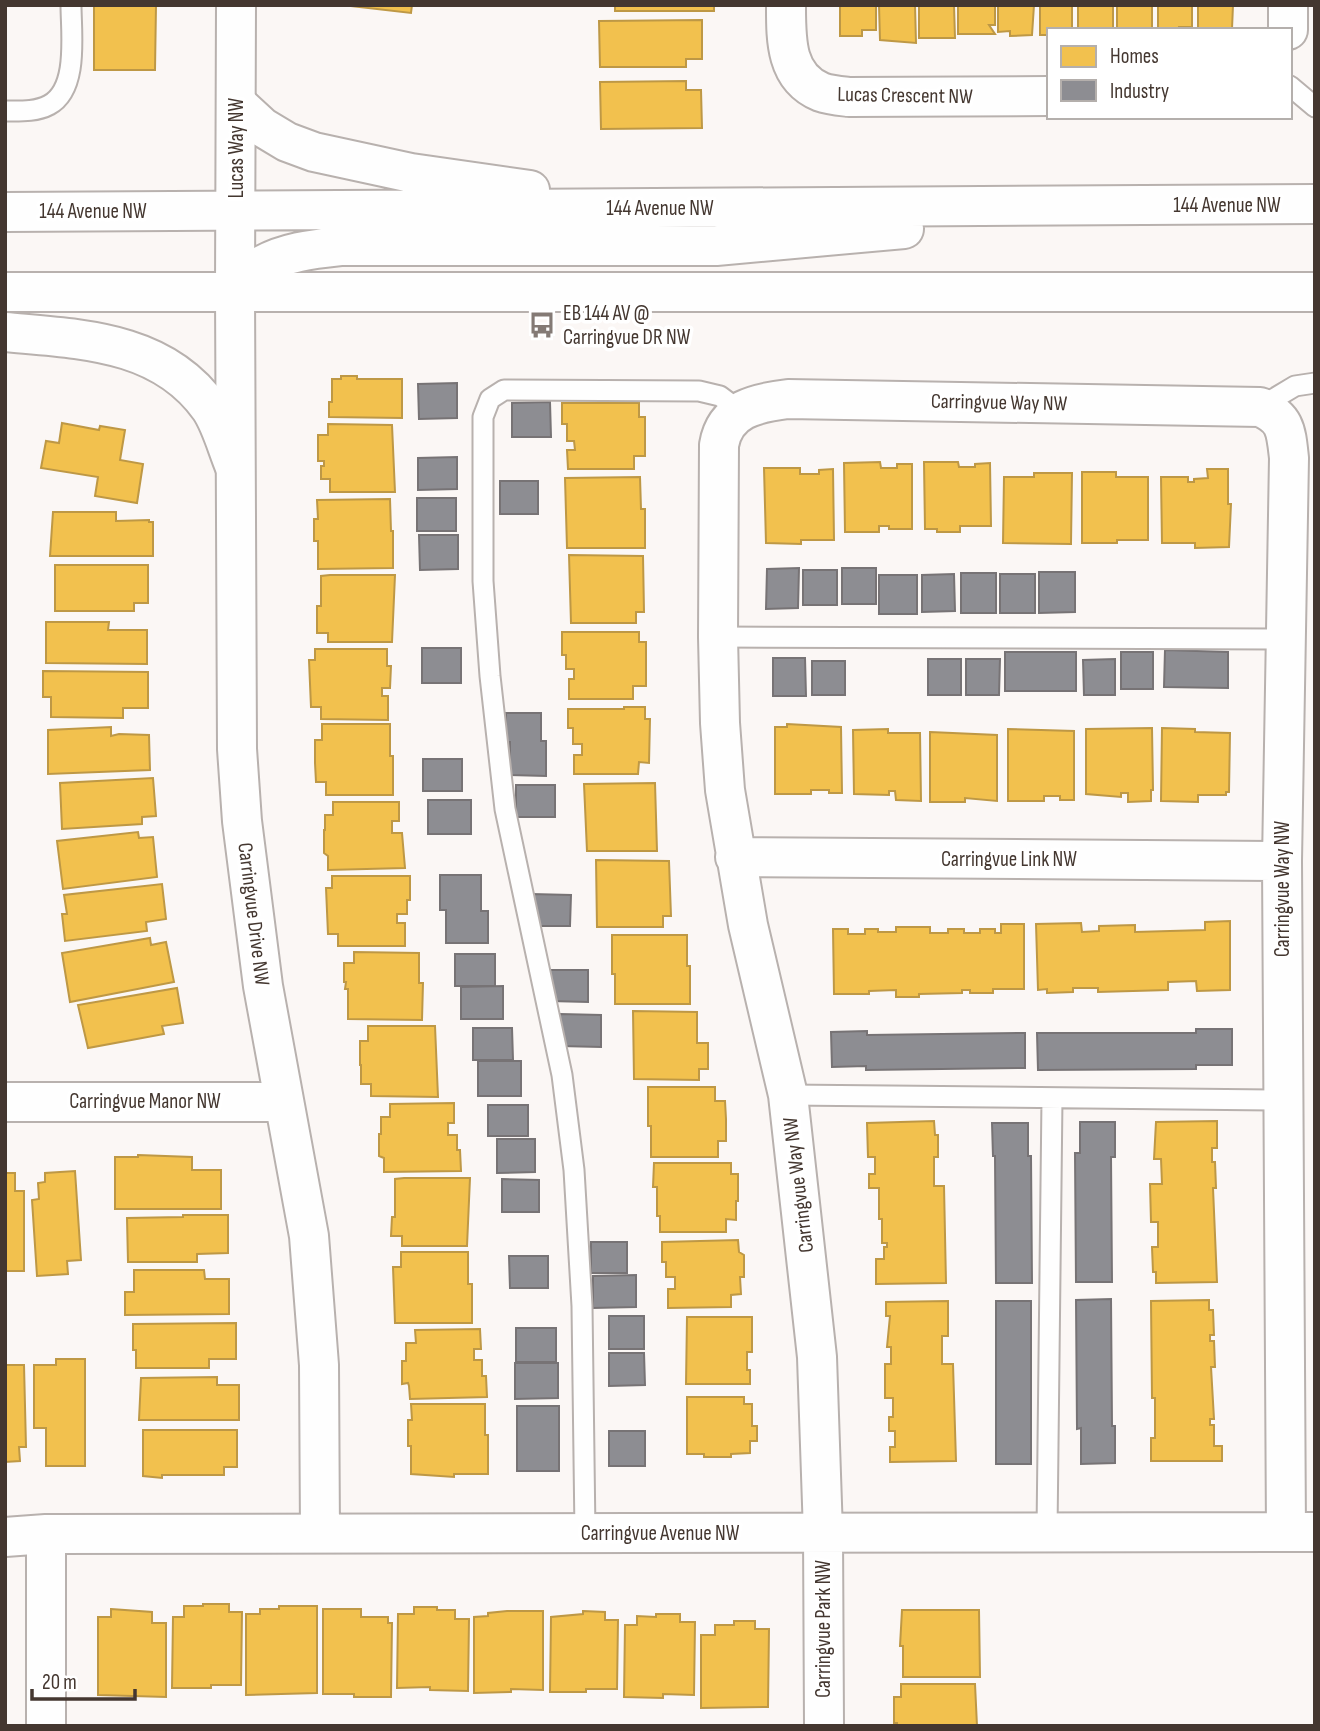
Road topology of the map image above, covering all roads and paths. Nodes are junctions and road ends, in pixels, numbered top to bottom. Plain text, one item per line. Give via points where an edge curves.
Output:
1 (71, 5) edge
2 (236, 5) edge
3 (786, 5) edge
4 (1288, 5) edge
5 (1288, 28) edge
6 (1292, 88) edge
7 (1047, 96) edge
8 (236, 103) junction
9 (1315, 107) edge
10 (5, 111) edge
11 (1315, 204) edge
12 (1076, 205) junction
13 (660, 208) junction
14 (235, 211) junction
15 (5, 212) edge
16 (1315, 278) edge
17 (234, 290) junction
18 (5, 292) edge
19 (1162, 292) junction
20 (1315, 292) edge
21 (5, 332) edge
22 (1315, 383) edge
23 (1260, 407) junction
24 (740, 411) junction
25 (235, 467) junction
26 (718, 637) junction
27 (1285, 639) junction
28 (735, 857) junction
29 (1282, 861) junction
30 (788, 1095) junction
31 (1052, 1098) junction
32 (1282, 1100) junction
33 (5, 1101) edge
34 (284, 1102) junction
35 (1047, 1532) junction
36 (1300, 1532) edge
37 (320, 1533) junction
38 (585, 1533) junction
39 (823, 1533) junction
40 (46, 1534) junction
41 (5, 1537) edge
42 (46, 1726) edge
43 (824, 1726) edge

1 - 10 lane via 71,70 63,90 48,106
2 - 8 street, Lucas Way NW
3 - 7 street, Lucas Crescent NW via 786,32 795,72 822,93 849,97
4 - 5 street
6 - 9 lane
8 - 13 street via 287,142 335,157 411,173
8 - 14 street, Lucas Way NW
11 - 12 street, 144 Avenue NW
12 - 13 street, 144 Avenue NW
12 - 17 street via 898,230 716,246 341,246 277,258 257,268
13 - 14 street, 144 Avenue NW
14 - 15 street, 144 Avenue NW
14 - 17 street, Lucas Way NW
16 - 19 street
17 - 18 street
17 - 19 street
17 - 25 street, Carringvue Drive NW
19 - 20 street
21 - 25 street via 98,341 163,364 193,387 212,410
22 - 23 lane via 1295,386
23 - 24 street, Carringvue Way NW via 788,399
23 - 27 street, Carringvue Way NW via 1282,422 1287,441
24 - 26 street, Carringvue Way NW via 727,422 719,445
24 - 38 lane via 720,396 699,391 505,390 490,399 483,416 483,581 505,809 562,1075 574,1170 582,1306
25 - 34 street, Carringvue Drive NW via 236,702 242,821 263,986
26 - 27 lane
26 - 28 street, Carringvue Way NW via 723,763
27 - 29 street, Carringvue Way NW
28 - 29 street, Carringvue Link NW
28 - 30 street, Carringvue Way NW
29 - 32 street, Carringvue Way NW
30 - 31 lane
30 - 39 street, Carringvue Way NW via 817,1357
31 - 32 lane
31 - 35 lane
32 - 36 street, Carringvue Way NW
33 - 34 street, Carringvue Manor NW
34 - 37 street, Carringvue Drive NW via 309,1236 315,1305
35 - 36 street, Carringvue Avenue NW
35 - 39 street, Carringvue Avenue NW
37 - 38 street, Carringvue Avenue NW
37 - 40 street, Carringvue Avenue NW
38 - 39 street, Carringvue Avenue NW
39 - 43 street, Carringvue Park NW
40 - 41 street, Carringvue Avenue NW
40 - 42 street

